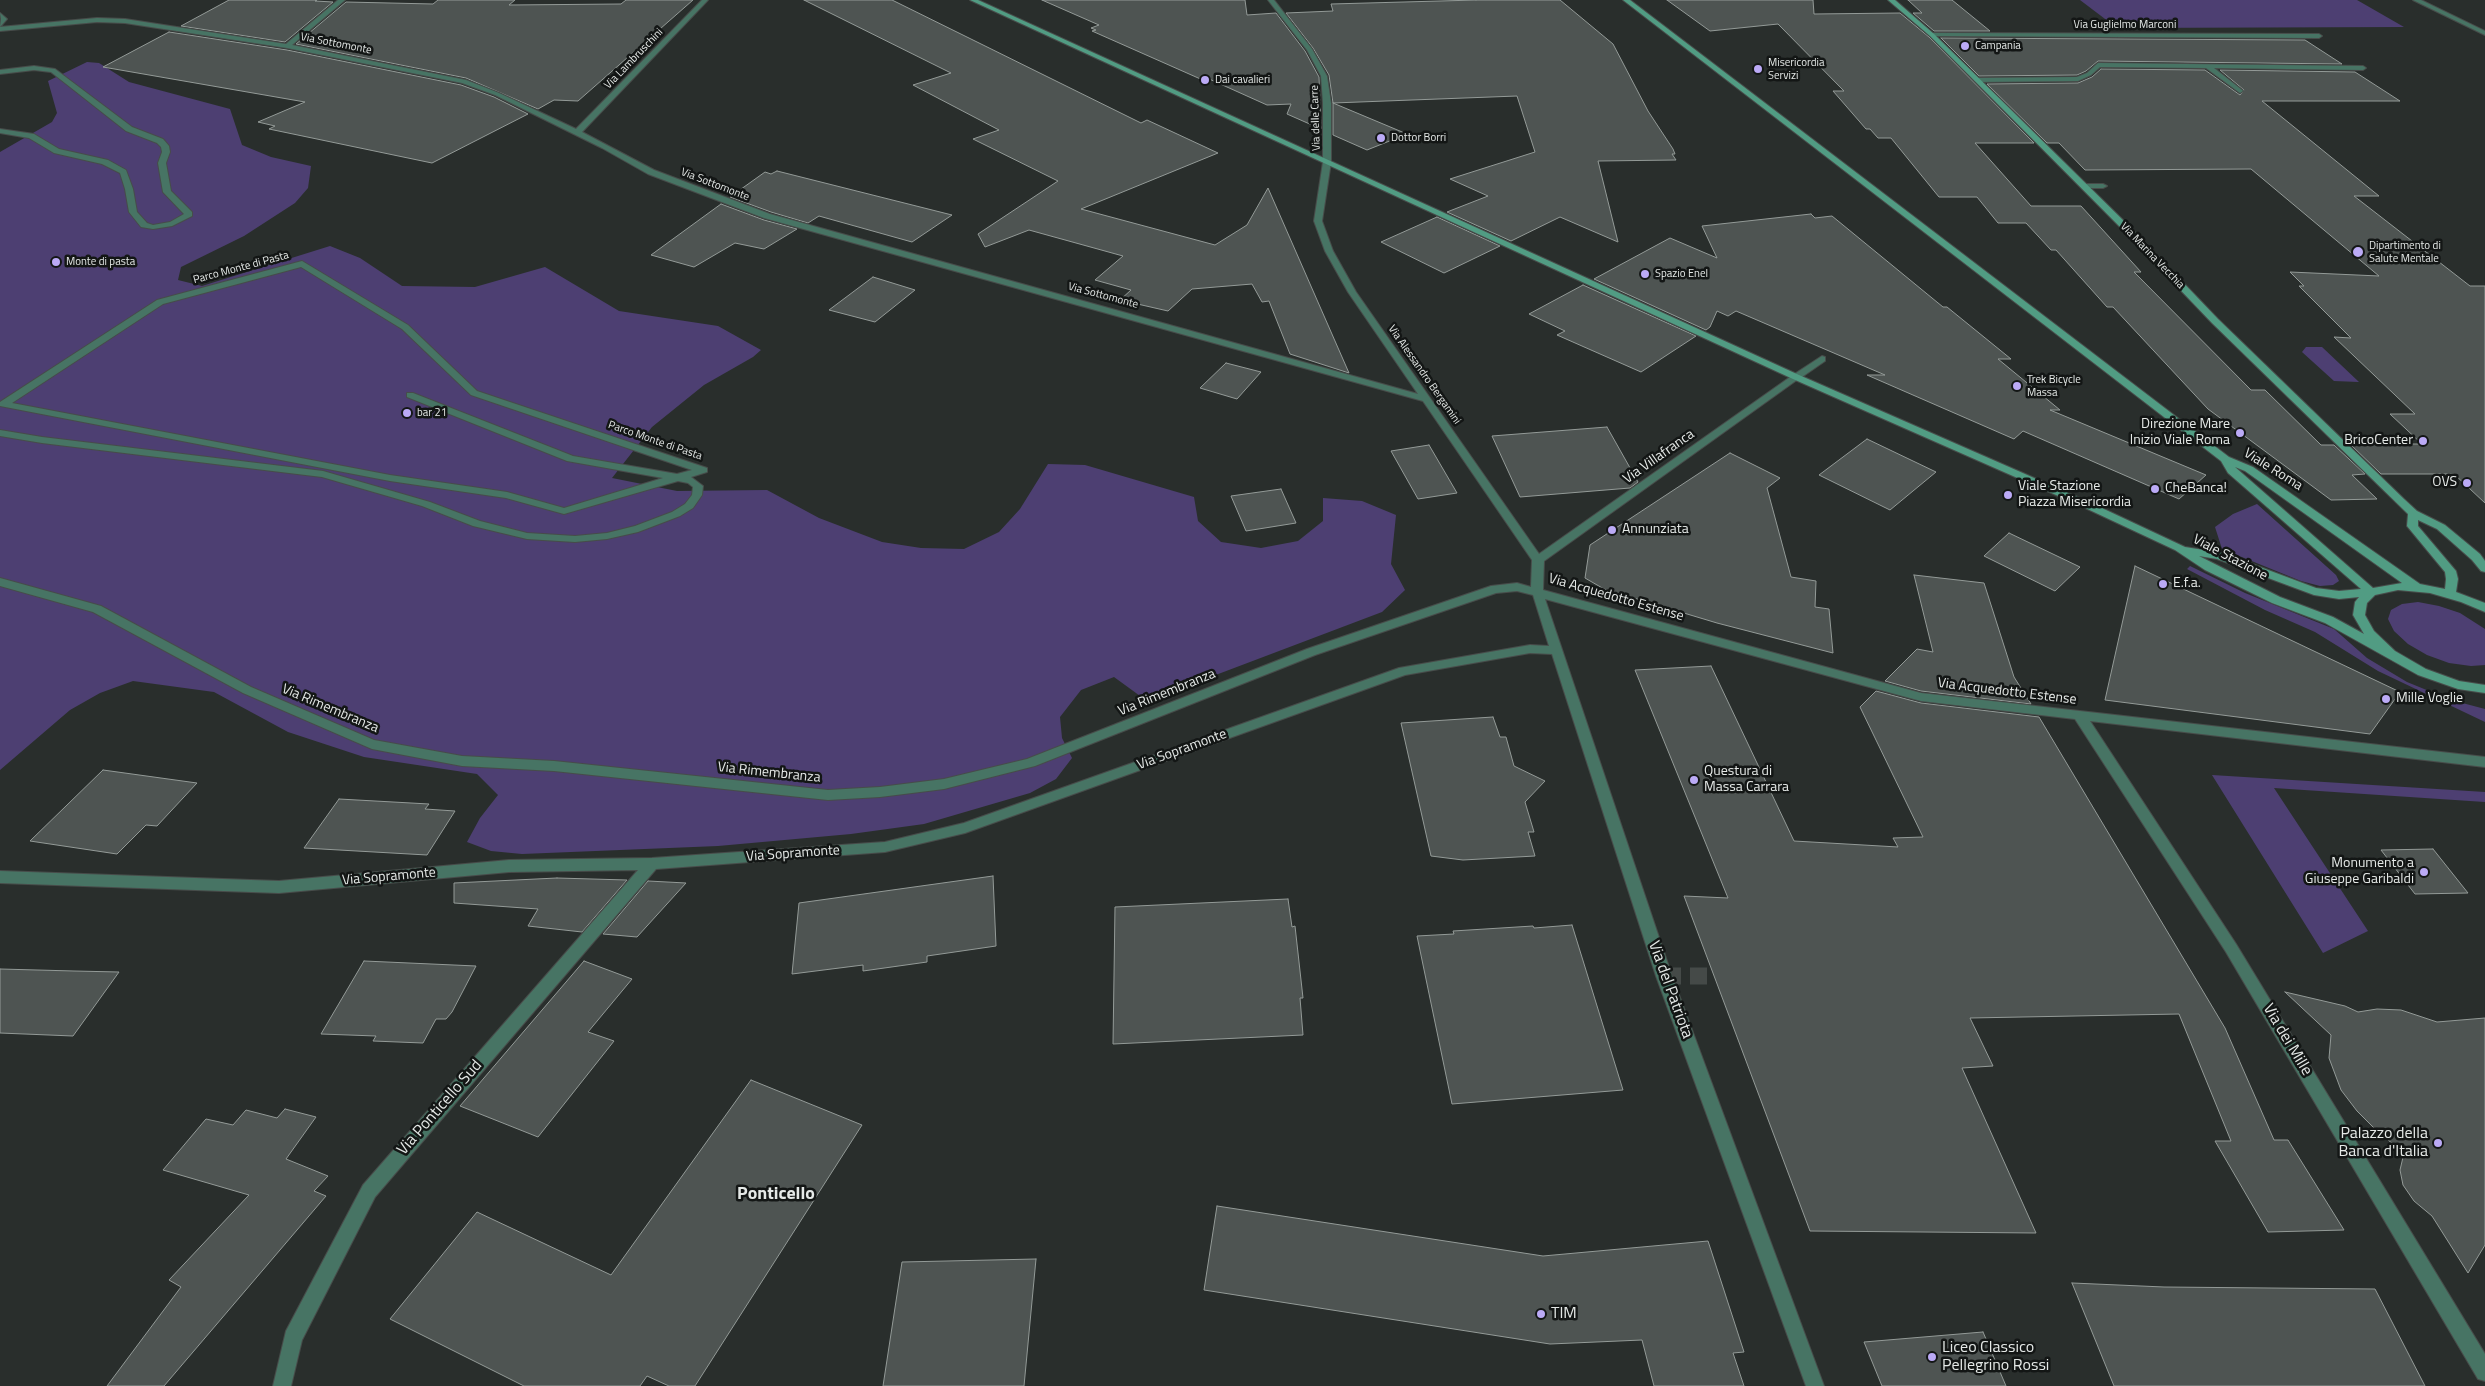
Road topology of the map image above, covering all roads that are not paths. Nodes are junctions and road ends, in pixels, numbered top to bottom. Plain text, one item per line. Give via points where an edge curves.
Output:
1 (342, 0) edge
2 (705, 0) edge
3 (974, 0) edge
4 (1271, 0) edge
5 (1626, 0) edge
6 (1891, 0) edge
7 (2416, 0) edge
8 (0, 15) edge
9 (0, 25) edge
10 (0, 29) edge
11 (2485, 33) edge
12 (1932, 35) junction
13 (2319, 36) dead end
14 (287, 46) junction
15 (2207, 66) junction
16 (2364, 68) dead end
17 (0, 72) edge
18 (1977, 80) junction
19 (2240, 91) dead end
20 (0, 131) edge
21 (577, 133) junction
22 (1327, 162) junction
23 (2084, 186) junction
24 (2103, 186) dead end
25 (1822, 358) dead end
26 (1796, 377) junction
27 (410, 395) dead end
28 (1425, 399) junction
29 (0, 433) edge
30 (2225, 459) junction
31 (678, 478) junction
32 (2413, 512) junction
33 (2179, 548) junction
34 (1538, 560) junction
35 (2485, 568) edge
36 (0, 582) edge
37 (2416, 587) junction
38 (1537, 591) junction
39 (2371, 592) junction
40 (2450, 594) junction
41 (2485, 608) edge
42 (1556, 650) junction
43 (2391, 654) junction
44 (2485, 689) edge
45 (2079, 715) junction
46 (2485, 762) edge
47 (652, 864) junction
48 (0, 878) edge
49 (2485, 1372) edge
50 (282, 1386) edge
51 (1815, 1386) edge

1 - 14 street
2 - 21 street, Via Lambruschini
3 - 22 main road
4 - 22 street, Via delle Carre via 1310,50 1324,76
5 - 30 main road
6 - 12 main road, Via Marina Vecchia
7 - 11 street
8 - 9 street via 4,18
10 - 14 street, Via Sottomonte via 97,20 125,21
12 - 13 street, Via Guglielmo Marconi
12 - 18 main road, Via Marina Vecchia
14 - 21 street, Via Sottomonte via 464,81
15 - 16 street
15 - 18 street via 2098,64 2089,74 2078,79
15 - 19 street
17 - 20 street via 34,68 53,70 129,129 160,141 166,152 162,163 167,192 189,214 172,224 144,225 133,212 123,172 105,162 57,151 23,134
18 - 23 main road, Via Marina Vecchia
21 - 28 street, Via Sottomonte via 651,172 767,216
22 - 26 main road
22 - 28 street, Via Alessandro Bergamini via 1318,221 1330,251 1352,292
23 - 24 street
23 - 32 main road, Via Marina Vecchia via 2215,322
25 - 26 street, Via Villafranca
26 - 33 main road
26 - 34 street, Via Villafranca
27 - 31 street via 571,459
28 - 34 street, Via Alessandro Bergamini
29 - 31 street via 323,474 426,504 477,524 527,536 575,539 607,536 659,522 689,506 697,496 698,486 691,480
30 - 37 main road, Viale Roma via 2248,469
30 - 39 main road, Viale Roma via 2232,471
31 - 31 street, Parco Monte di Pasta via 564,511 507,495 390,478 3,404 160,302 302,264 405,327 474,392 703,470
32 - 35 main road, Via Marina Vecchia via 2442,527
32 - 40 main road via 2412,526 2450,571
33 - 39 main road, Viale Stazione via 2220,556 2314,591 2339,595
33 - 43 main road, Viale Stazione via 2209,567 2276,600 2329,620
34 - 38 street
36 - 38 street, Via Rimembranza via 97,609 247,690 372,744 462,761 554,766 828,795 944,784 1030,763 1311,652 1468,598 1495,589 1517,587
37 - 39 main road, Viale Stazione via 2383,588
37 - 40 main road
38 - 42 street, Via del Patriota
38 - 45 street, Via Acquedotto Estense via 1921,697
39 - 43 main road via 2361,602 2360,615 2370,634
40 - 41 main road
42 - 47 street, Via Sopramonte via 1530,649 1403,671 965,828 885,847
42 - 51 street, Via del Patriota via 1664,976
43 - 44 main road via 2422,672 2458,685
45 - 46 street, Via Acquedotto Estense
45 - 49 street, Via dei Mille via 2231,948
47 - 48 street, Via Sopramonte via 509,866 279,887
47 - 50 street, Via Ponticello Sud via 369,1191 293,1338

